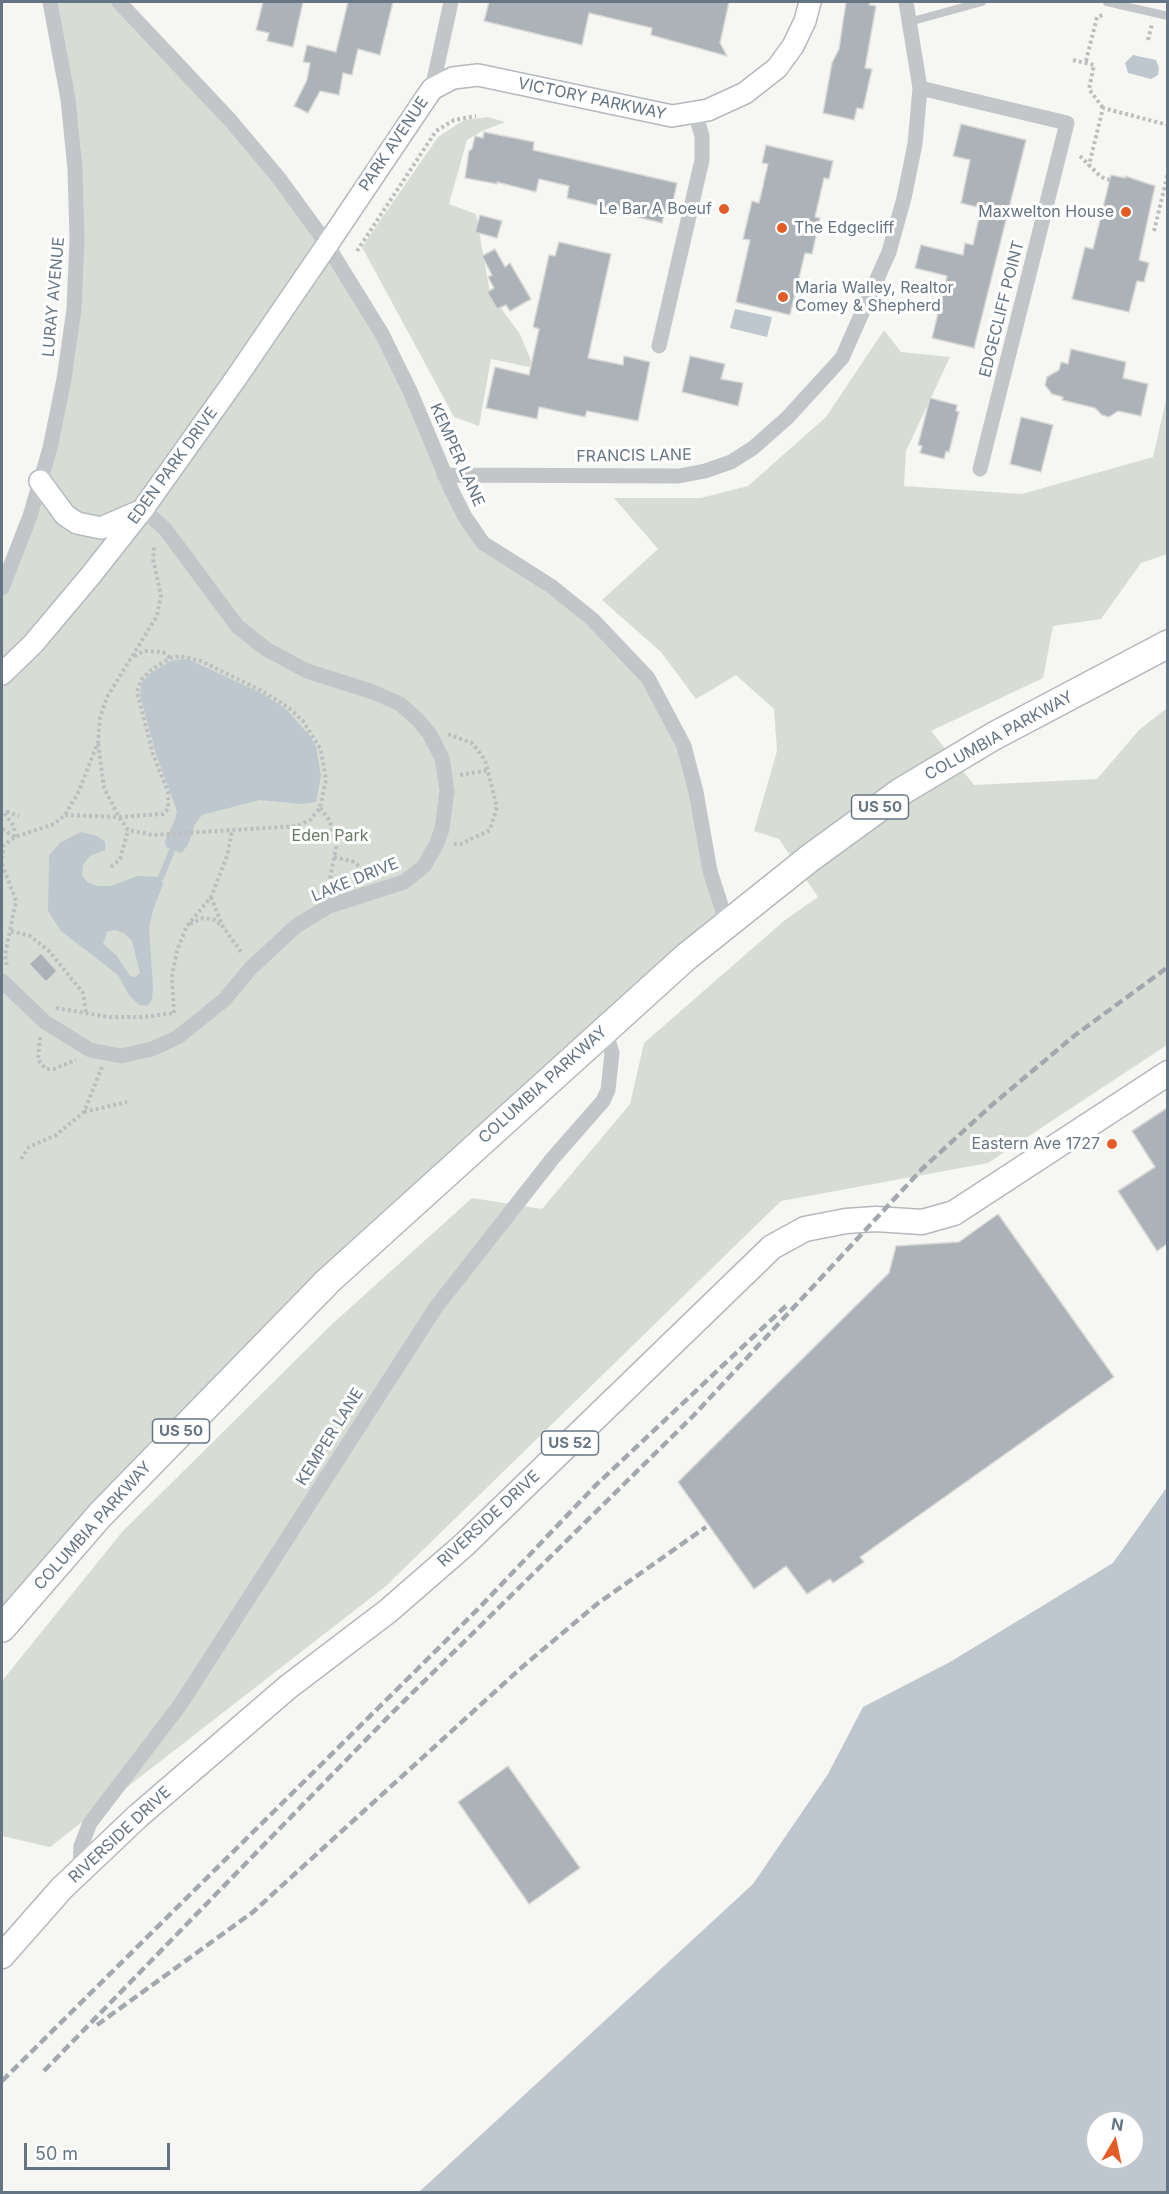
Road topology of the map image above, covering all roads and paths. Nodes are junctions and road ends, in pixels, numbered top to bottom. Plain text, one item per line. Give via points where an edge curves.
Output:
1 (50, 2) edge
2 (119, 2) edge
3 (451, 2) edge
4 (810, 2) edge
5 (906, 2) edge
6 (982, 2) edge
7 (1107, 2) edge
8 (1110, 11) dead end
9 (1167, 16) edge
10 (1142, 18) dead end
11 (1153, 21) junction
12 (909, 22) junction
13 (1160, 22) dead end
14 (1148, 40) dead end
15 (1073, 60) dead end
16 (1086, 61) junction
17 (920, 88) junction
18 (432, 89) junction
19 (1103, 108) junction
20 (695, 113) junction
21 (476, 116) dead end
22 (1167, 125) edge
23 (1080, 156) dead end
24 (1089, 165) junction
25 (1167, 172) edge
26 (1110, 180) dead end
27 (1154, 231) dead end
28 (327, 245) joint
29 (357, 251) dead end
30 (659, 346) dead end
31 (980, 469) dead end
32 (444, 475) junction
33 (40, 481) junction
34 (143, 509) junction
35 (154, 546) dead end
36 (2, 588) edge
37 (1167, 644) edge
38 (134, 656) junction
39 (170, 658) junction
40 (2, 674) edge
41 (429, 733) junction
42 (98, 742) junction
43 (489, 770) junction
44 (445, 777) junction
45 (320, 808) junction
46 (65, 815) junction
47 (19, 816) dead end
48 (119, 817) junction
49 (2, 829) edge
50 (128, 830) junction
51 (232, 831) junction
52 (15, 837) junction
53 (436, 845) junction
54 (334, 857) junction
55 (2, 859) edge
56 (2, 864) edge
57 (111, 867) dead end
58 (366, 867) dead end
59 (211, 897) junction
60 (329, 906) junction
61 (727, 924) junction
62 (187, 926) junction
63 (223, 927) junction
64 (11, 931) junction
65 (252, 968) junction
66 (8, 977) edge
67 (52, 1007) dead end
68 (86, 1013) junction
69 (174, 1013) junction
70 (605, 1029) junction
71 (41, 1033) dead end
72 (178, 1036) junction
73 (105, 1055) junction
74 (78, 1059) dead end
75 (1167, 1073) edge
76 (127, 1102) dead end
77 (84, 1112) junction
78 (21, 1159) dead end
79 (2, 1628) edge
80 (80, 1871) junction
81 (2, 1956) edge

1 - 33 street, LURAY AVENUE via 68,99 77,239 74,309 64,379
2 - 32 street, KEMPER LANE via 230,120 324,240 382,334
3 - 18 street, PARK AVENUE
4 - 20 street, VICTORY PARKWAY via 793,46 777,68 733,100
5 - 12 street, FRANCIS LANE
6 - 12 lane
7 - 9 lane
8 - 16 path via 1097,17
10 - 11 path
11 - 13 path
11 - 14 path
12 - 17 street, FRANCIS LANE
15 - 16 path
16 - 19 path via 1095,68 1089,89
17 - 31 street, EDGECLIFF POINT via 1067,123
17 - 32 street, FRANCIS LANE via 915,144 889,252 842,358 787,418 753,448 730,462 679,476
18 - 20 street, VICTORY PARKWAY via 453,78 478,75 672,116
18 - 28 street, PARK AVENUE
19 - 22 path
19 - 24 path
20 - 30 street via 702,136 702,160
21 - 29 path via 454,120 436,131
23 - 24 path
24 - 26 path
25 - 27 path
28 - 34 street, EDEN PARK DRIVE, bridge
32 - 61 street, KEMPER LANE via 483,543 551,586 592,620 648,678 684,746 710,871
33 - 34 street via 65,515 93,528 109,526
33 - 36 street, LURAY AVENUE
34 - 40 street, EDEN PARK DRIVE via 33,644
34 - 41 street, LAKE DRIVE via 165,529 238,627 266,649 307,671 400,705
35 - 38 path via 161,595 157,616
37 - 61 highway, COLUMBIA PARKWAY / US 50 via 991,738 902,791
38 - 39 path via 145,651 162,652
38 - 42 path via 107,697
39 - 45 path via 190,657 201,662 264,692 303,721 321,750 326,780
39 - 48 path via 141,680 137,692 153,754 168,792 168,809 163,814
41 - 43 path via 450,734 472,743
41 - 44 street, LAKE DRIVE via 442,758
42 - 46 path
42 - 48 path via 104,788
43 - 44 path
43 - 53 path via 497,807 490,830 461,844
44 - 53 street, LAKE DRIVE via 446,807
45 - 51 path via 310,820 297,826
45 - 54 path via 330,821
46 - 48 path
46 - 52 path via 54,824
47 - 52 path via 4,813 14,826
48 - 50 path
49 - 52 path
50 - 51 path via 153,835
50 - 57 path via 120,859
51 - 59 path
52 - 55 path via 3,846
53 - 60 street, LAKE DRIVE via 424,866 404,882
54 - 58 path via 355,862 361,869
54 - 60 path via 328,876
56 - 64 path via 16,901
59 - 62 path
59 - 63 path
60 - 65 street, LAKE DRIVE via 296,926
61 - 70 highway, COLUMBIA PARKWAY / US 50
62 - 63 path via 203,918 215,920
62 - 69 path via 172,976
63 - 65 path
64 - 66 path via 5,956
64 - 68 path via 30,936 49,951 83,993
65 - 72 street, LAKE DRIVE via 224,1000
66 - 73 street, LAKE DRIVE via 45,1022
67 - 68 path
68 - 69 path via 144,1017
69 - 72 path
70 - 79 highway, COLUMBIA PARKWAY / US 50 via 327,1281 100,1515
70 - 80 street, KEMPER LANE via 612,1053 603,1101 436,1307 180,1705 90,1823 81,1846
71 - 74 path via 38,1053 42,1066 54,1069
72 - 73 street, LAKE DRIVE via 136,1054
73 - 77 path
75 - 80 main road, RIVERSIDE DRIVE / US 52 via 954,1213 922,1222 846,1221 805,1229 772,1247 464,1545 388,1611 288,1687
76 - 77 path
77 - 78 path via 56,1135 29,1147
80 - 81 main road, RIVERSIDE DRIVE / US 52

